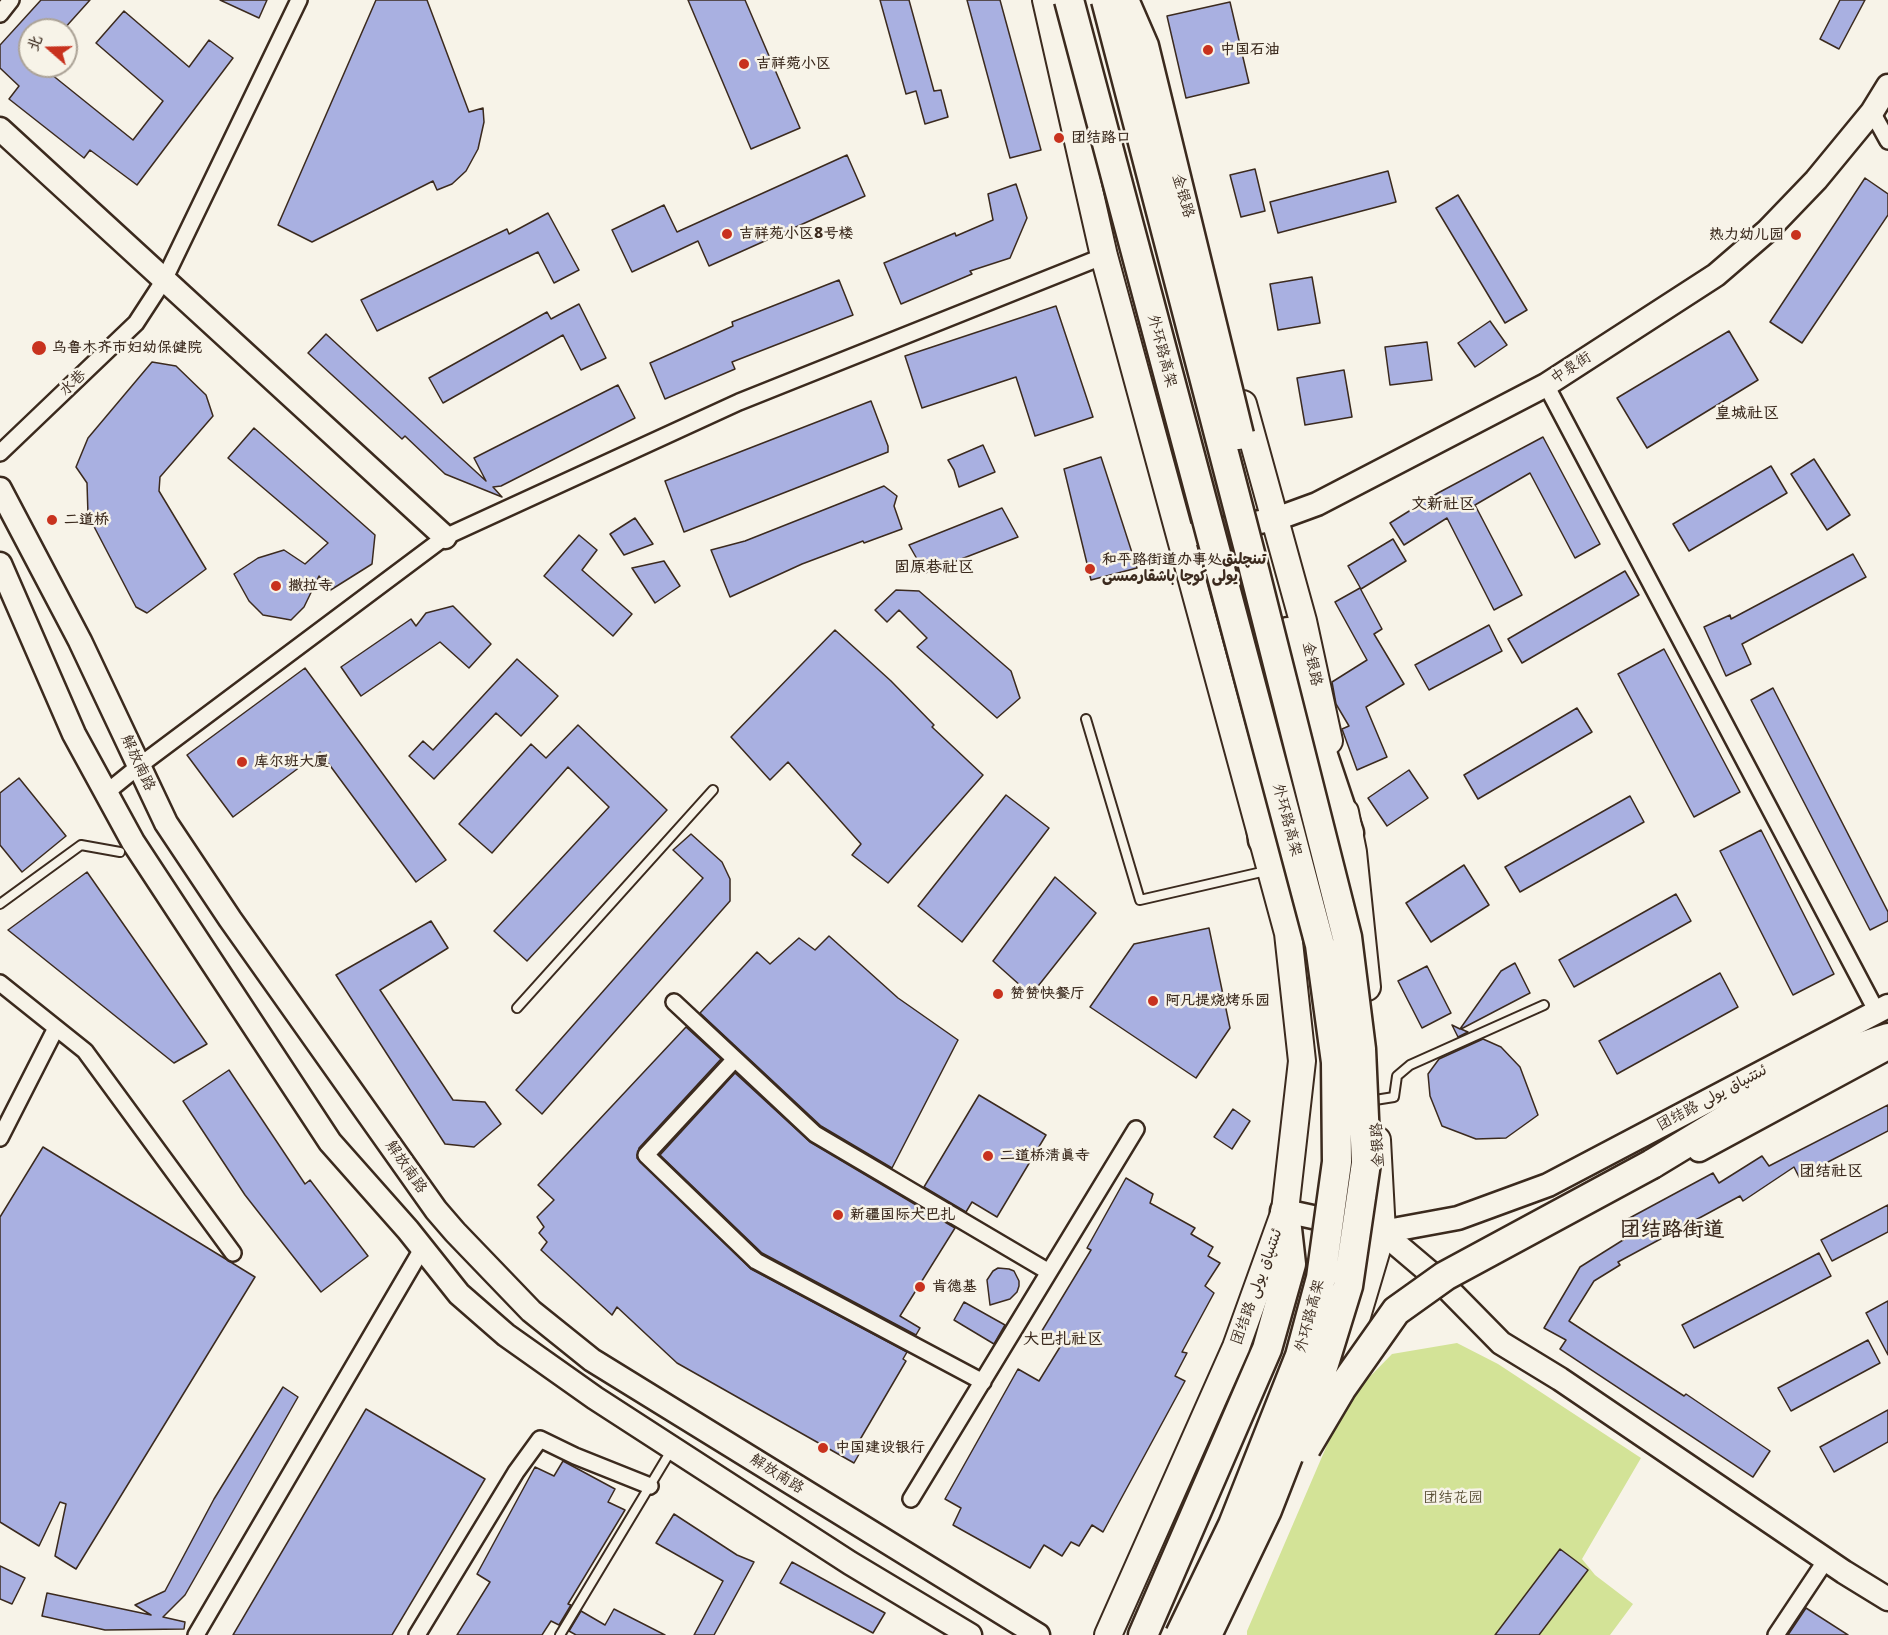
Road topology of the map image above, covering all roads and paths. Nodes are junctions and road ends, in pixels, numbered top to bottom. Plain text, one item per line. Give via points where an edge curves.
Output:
1 (11, 0) edge
2 (299, 0) edge
3 (1046, 0) edge
4 (1069, 0) edge
5 (1106, 0) edge
6 (1124, 0) edge
7 (1129, 0) edge
8 (0, 14) edge
9 (1078, 34) junction
10 (1888, 86) edge
11 (1872, 112) junction
12 (0, 129) edge
13 (1888, 141) edge
14 (1104, 256) junction
15 (164, 280) junction
16 (1545, 385) junction
17 (0, 453) edge
18 (0, 489) edge
19 (1276, 519) junction
20 (446, 537) junction
21 (1180, 537) junction
22 (0, 564) edge
23 (1086, 719) dead end
24 (139, 766) junction
25 (712, 790) dead end
26 (107, 792) junction
27 (1349, 833) junction
28 (1263, 840) junction
29 (120, 852) dead end
30 (1270, 870) junction
31 (0, 904) edge
32 (0, 983) edge
33 (674, 1002) dead end
34 (1544, 1005) dead end
35 (518, 1008) dead end
36 (1882, 1009) edge
37 (56, 1028) junction
38 (1888, 1038) edge
39 (1888, 1048) edge
40 (735, 1059) junction
41 (1376, 1100) junction
42 (1136, 1129) dead end
43 (0, 1138) edge
44 (1285, 1211) junction
45 (1382, 1232) junction
46 (422, 1249) junction
47 (233, 1252) dead end
48 (1049, 1272) junction
49 (1441, 1282) junction
50 (1349, 1343) junction
51 (983, 1382) junction
52 (672, 1448) junction
53 (650, 1486) junction
54 (911, 1499) dead end
55 (1256, 1533) junction
56 (1826, 1560) junction
57 (1888, 1599) edge
58 (196, 1635) edge
59 (417, 1635) edge
60 (560, 1635) edge
61 (970, 1635) edge
62 (1038, 1635) edge
63 (1108, 1635) edge
64 (1143, 1635) edge
65 (1180, 1635) edge
66 (1209, 1635) edge
67 (1776, 1635) edge

1 - 8 street
2 - 15 street, 水巷
3 - 14 main road
4 - 9 highway, 外环路高架, bridge
5 - 55 highway, 外环路高架, bridge via 1347,937 1361,1049 1366,1163 1348,1286 1324,1364
6 - 27 highway, bridge via 1144,46 1303,696
7 - 19 main road, 金银路
9 - 28 highway via 1088,131 1256,780
9 - 65 highway, 外环路高架, bridge via 1320,945 1336,1062 1337,1162 1318,1289 1300,1356 1241,1504
10 - 11 main road, 中泉街
11 - 13 street
11 - 16 main road, 中泉街 via 1816,180 1767,231 1716,275
12 - 15 main road
14 - 20 street via 740,402
14 - 21 main road
15 - 17 street, 水巷 via 136,322
15 - 20 main road
16 - 19 main road, 中泉街 via 1317,504
16 - 36 street
18 - 24 main road, 解放南路 via 80,641
19 - 21 main road, 中泉街
19 - 27 main road, 金银路 via 1303,621
20 - 24 street
21 - 28 main road
22 - 26 main road via 74,734
23 - 30 lane via 1140,900
24 - 26 street
24 - 62 main road, 解放南路 via 166,823 230,919 436,1210 531,1311 592,1360
25 - 35 lane
26 - 46 main road via 133,842 330,1142
27 - 41 main road, 金银路
28 - 30 main road
29 - 31 lane via 81,845
30 - 44 main road via 1288,933 1302,1061
32 - 37 street
33 - 40 street
34 - 41 lane via 1410,1065 1396,1076 1394,1097
36 - 45 main road, 团结路 ئىتتىپاق يولى via 1548,1185 1458,1218
37 - 43 street
37 - 47 street via 85,1051
38 - 55 highway, bridge via 1825,1059 1652,1164 1445,1276 1396,1311 1341,1389
39 - 49 main road via 1493,1262
40 - 48 street via 815,1134
40 - 51 street via 646,1155 756,1261
41 - 45 main road, 金银路
42 - 48 street
44 - 45 main road, 团结路 ئىتتىپاق يولى
44 - 63 main road, 团结路 ئىتتىپاق يولى via 1236,1347
44 - 64 highway via 1291,1264 1267,1349
45 - 49 main road
45 - 50 main road, 金银路
46 - 52 main road via 459,1294 506,1335
46 - 58 street
48 - 51 street
49 - 50 main road
49 - 56 main road via 1501,1343
50 - 66 main road via 1243,1554
51 - 54 street
52 - 53 lane
52 - 61 main road
53 - 59 street via 540,1439
53 - 60 lane
55 - 66 highway, 外环路高架, bridge
56 - 57 main road
56 - 67 street

